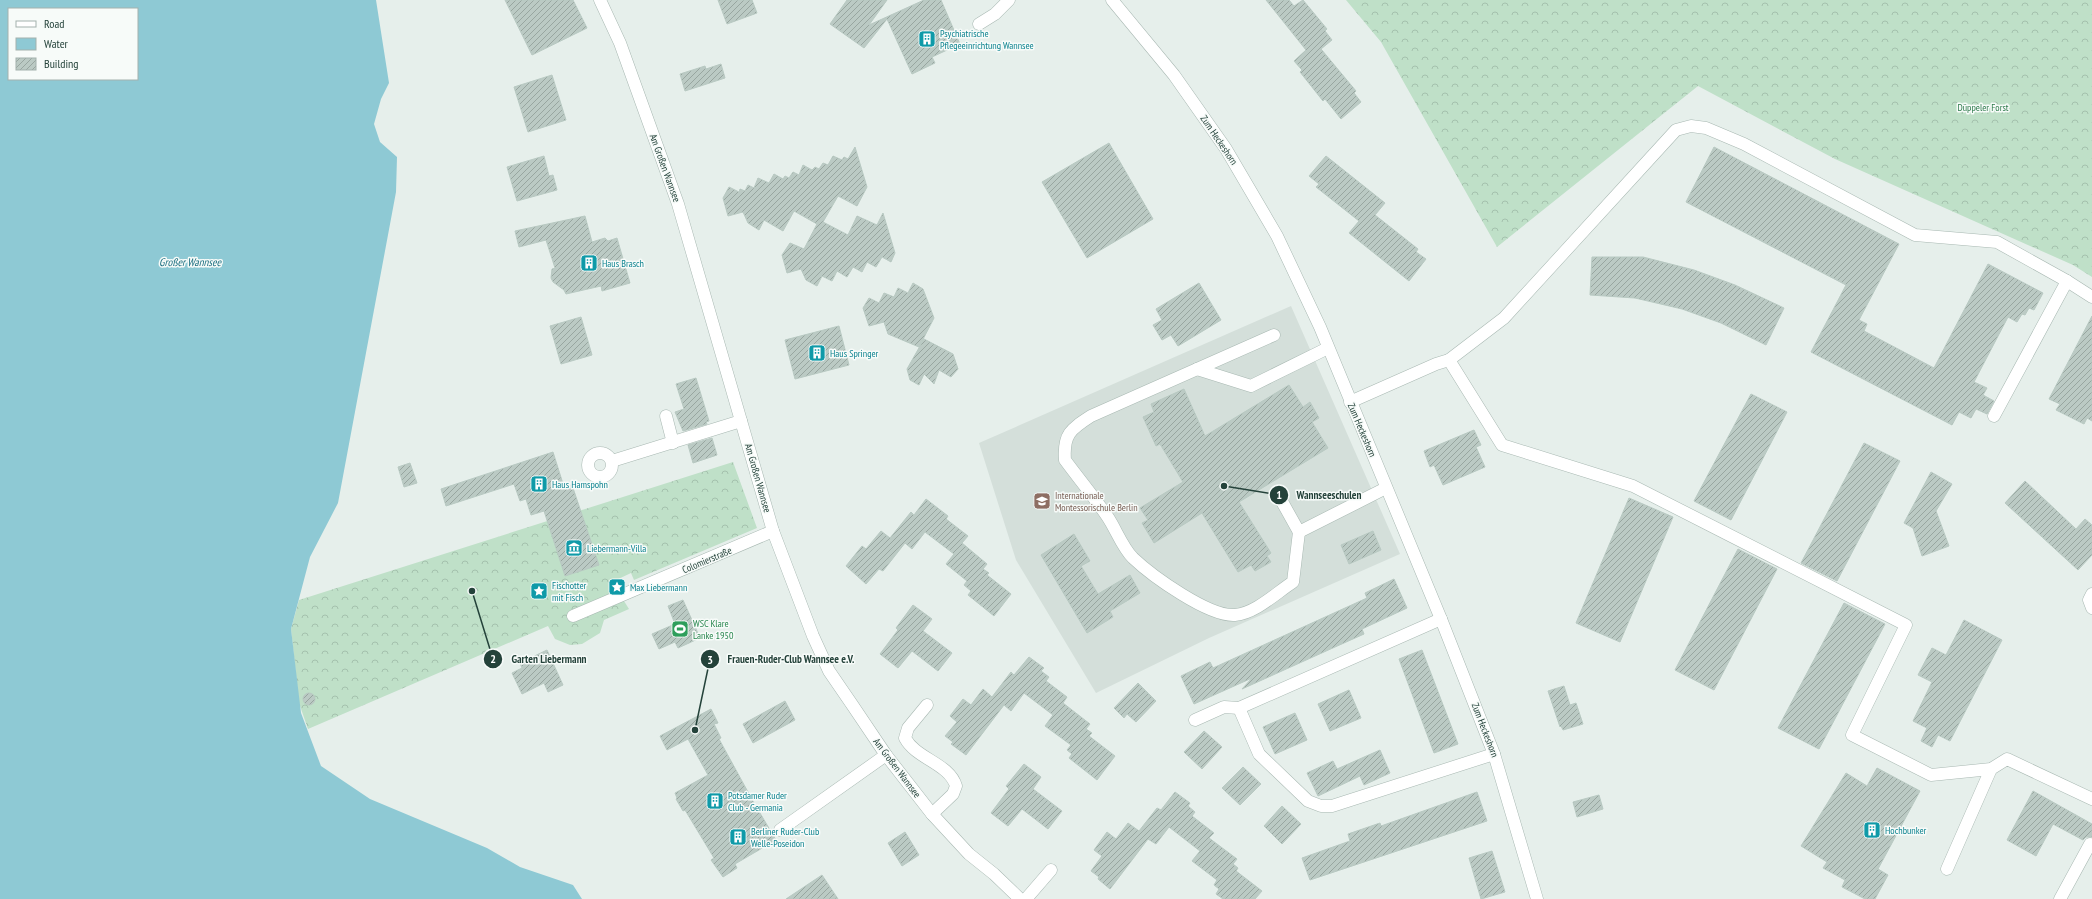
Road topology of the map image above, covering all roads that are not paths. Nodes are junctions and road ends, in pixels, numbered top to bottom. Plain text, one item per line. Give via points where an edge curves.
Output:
1 (600, 0) edge
2 (1009, 0) edge
3 (1112, 0) edge
4 (979, 24) dead end
5 (2067, 281) junction
6 (2092, 297) edge
7 (1274, 335) dead end
8 (1328, 348) junction
9 (1450, 360) junction
10 (1197, 369) junction
11 (1350, 402) junction
12 (666, 416) dead end
13 (1994, 416) dead end
14 (741, 422) junction
15 (673, 443) junction
16 (612, 461) dead end
17 (1386, 488) junction
18 (1280, 498) dead end
19 (774, 531) junction
20 (1299, 532) junction
21 (2092, 594) edge
22 (2092, 608) edge
23 (573, 616) dead end
24 (1442, 619) junction
25 (927, 705) dead end
26 (1239, 708) junction
27 (1196, 720) dead end
28 (1494, 754) junction
29 (886, 755) junction
30 (1991, 769) junction
31 (2092, 799) edge
32 (932, 814) junction
33 (780, 830) dead end
34 (2090, 844) dead end
35 (1947, 869) dead end
36 (1051, 870) dead end
37 (1020, 899) edge
38 (1026, 899) edge
39 (1537, 899) edge
40 (2060, 899) edge

1 - 14 street, Am Großen Wannsee via 620,43 678,204
2 - 4 street via 995,14
3 - 8 street, Zum Heckeshorn via 1174,75 1226,149 1277,236
5 - 6 street
5 - 9 street via 1997,242 1915,235 1744,144 1706,128 1690,126 1676,130 1504,318
5 - 13 street
7 - 10 street
8 - 10 street via 1251,386
8 - 11 street, Zum Heckeshorn
9 - 11 street
9 - 30 street via 1502,445 1633,486 1906,625 1852,735 1931,775
10 - 20 street via 1075,426 1066,437 1065,460 1107,516 1132,557 1174,589 1222,614 1236,615 1253,609 1293,582
11 - 17 street, Zum Heckeshorn
12 - 15 street
14 - 15 street
14 - 19 street, Am Großen Wannsee
15 - 16 street
17 - 20 street
17 - 24 street, Zum Heckeshorn
18 - 20 street
19 - 23 street, Colomierstraße
19 - 29 street, Am Großen Wannsee via 813,636 829,671
21 - 22 street via 2089,600
24 - 26 street
24 - 28 street, Zum Heckeshorn
25 - 32 street via 908,728 905,738 911,746 953,777 956,786 953,794
26 - 27 street via 1224,707
26 - 28 street via 1260,754 1308,801 1321,806 1332,806
28 - 39 street, Zum Heckeshorn
29 - 32 street, Am Großen Wannsee
29 - 33 street
30 - 31 street via 2007,758
30 - 35 street
32 - 37 street, Am Großen Wannsee via 969,854
34 - 40 street
36 - 38 street

